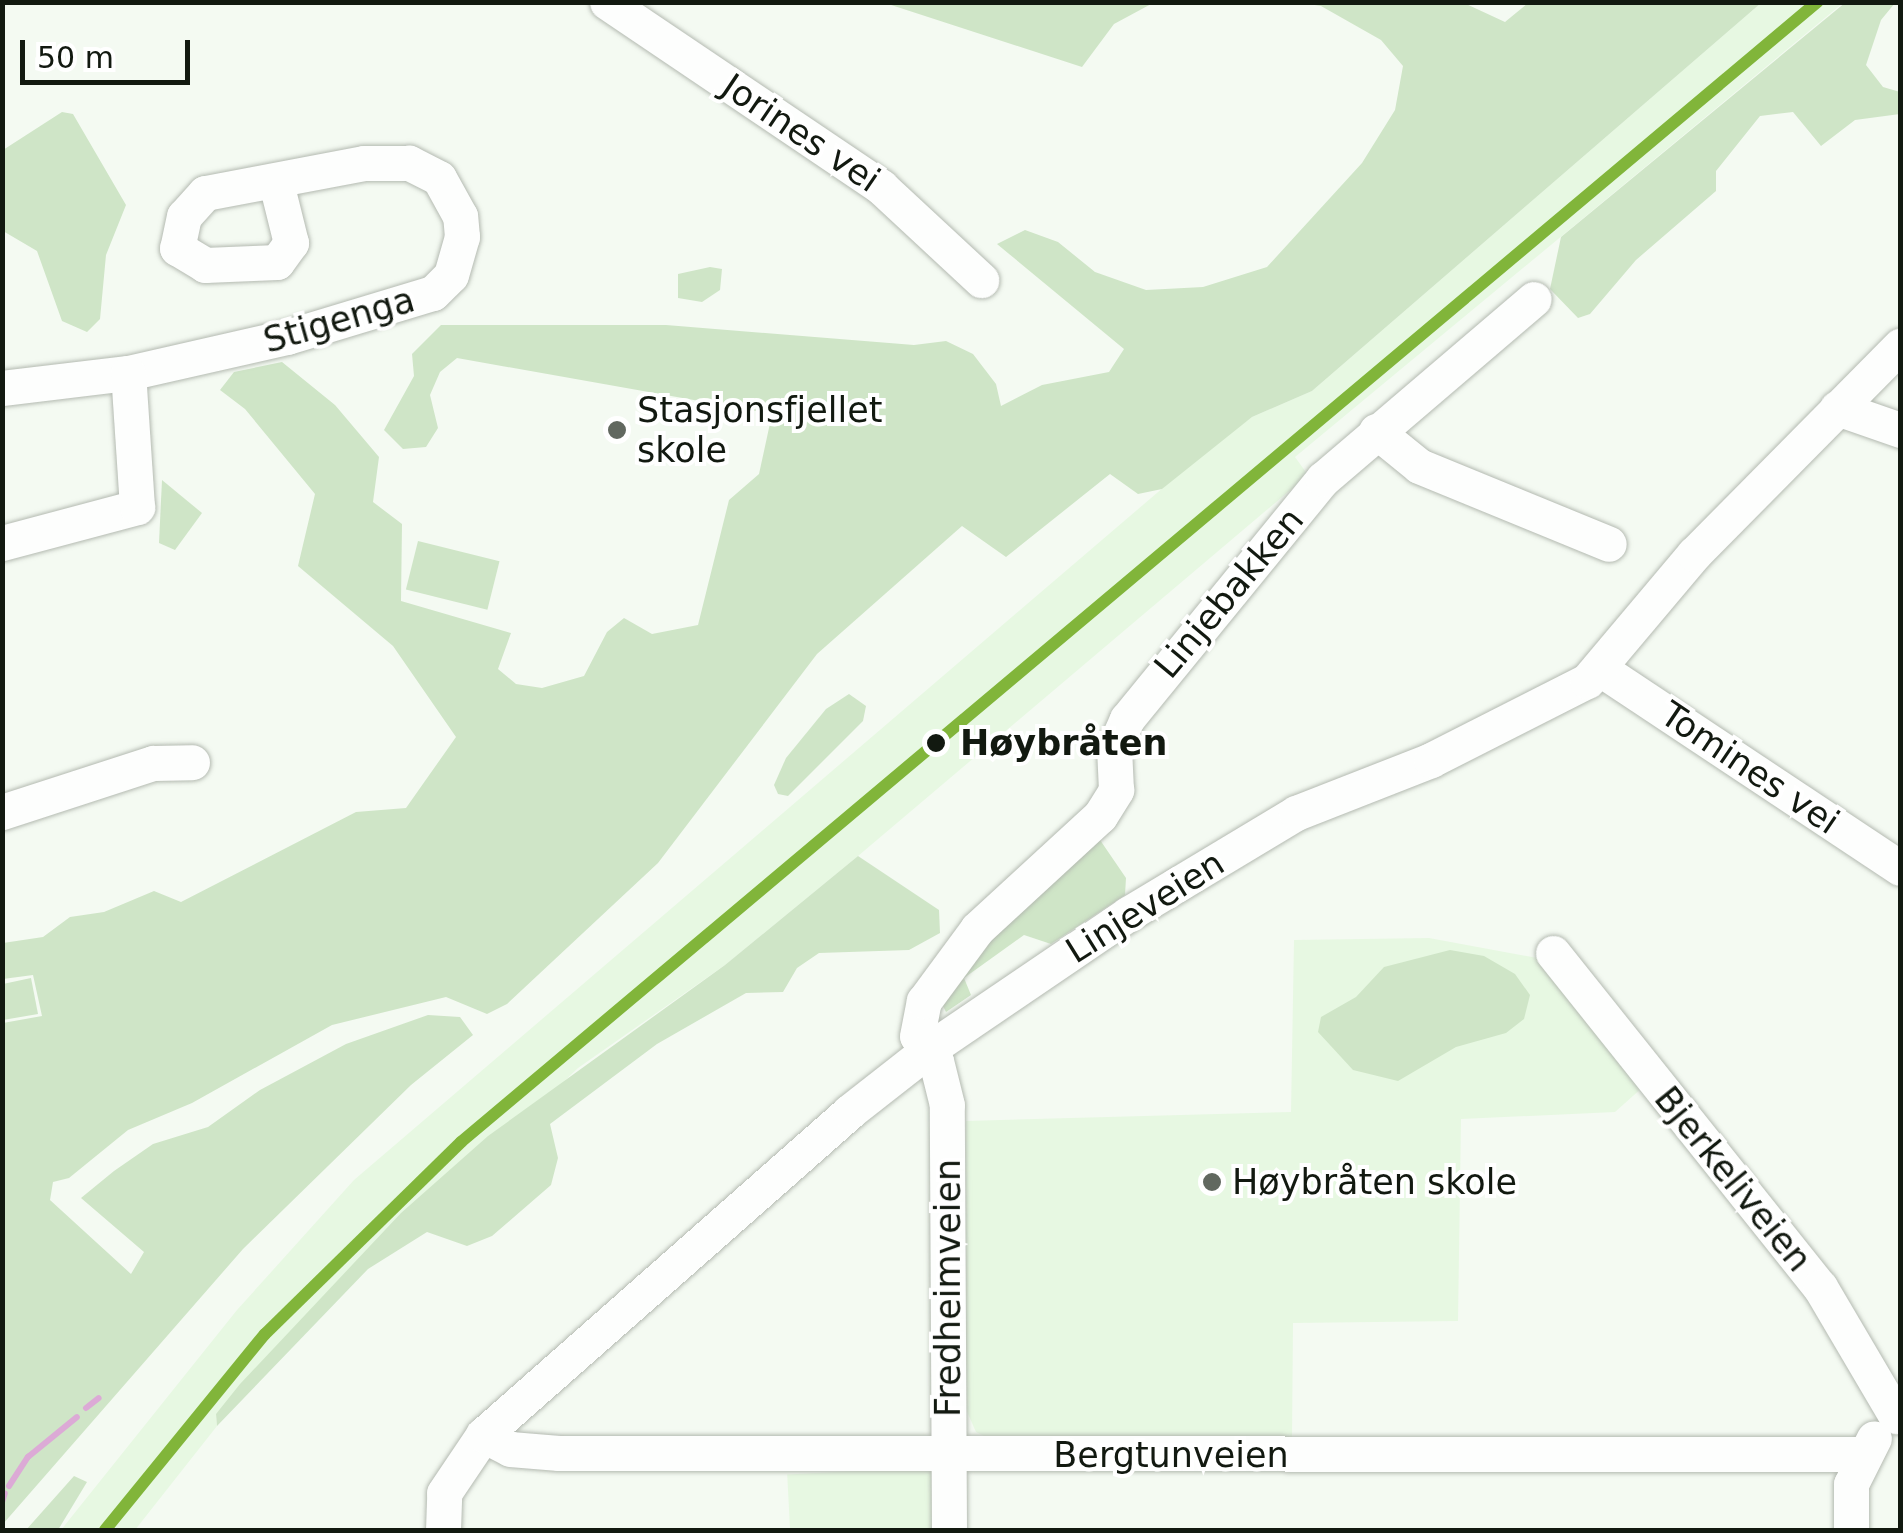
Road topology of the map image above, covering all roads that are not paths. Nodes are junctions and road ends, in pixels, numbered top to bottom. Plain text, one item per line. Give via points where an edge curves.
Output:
1 (607, 2) edge
2 (276, 182) dead end
3 (982, 280) dead end
4 (1534, 299) dead end
5 (1900, 346) edge
6 (128, 373) junction
7 (2, 388) edge
8 (1837, 408) junction
9 (1900, 430) edge
10 (1376, 431) junction
11 (2, 544) edge
12 (1608, 544) dead end
13 (1600, 668) junction
14 (192, 762) dead end
15 (2, 812) edge
16 (1900, 868) edge
17 (1553, 952) dead end
18 (928, 1050) junction
19 (1898, 1415) edge
20 (482, 1435) junction
21 (1863, 1454) junction
22 (948, 1456) junction
23 (443, 1530) edge
24 (949, 1530) edge
25 (1850, 1530) edge

1 - 3 street, Jorines vei via 881,187
2 - 6 street, Stigenga via 389,161 424,168 439,178 460,216 462,237 451,275 433,293 327,326
4 - 10 street, Linjebakken
5 - 8 street, Linjeveien
6 - 7 street, Stigenga
6 - 11 street via 137,507
8 - 9 street
8 - 13 street, Linjeveien via 1694,554
10 - 12 street via 1419,466
10 - 18 street, Linjebakken via 1324,479 1135,708 1117,736 1116,790 1100,816 945,967 918,1016 917,1036
13 - 16 street, Tomines vei
13 - 18 street, Linjeveien via 1588,681 1431,760 1296,813 1128,914
14 - 15 street via 153,763
17 - 19 street, Bjerkeliveien via 1820,1286
18 - 20 street, Linjeveien via 574,1348
18 - 22 street, Fredheimveien via 948,1105
19 - 21 street
20 - 22 street, Bergtunveien via 510,1449 559,1453
20 - 23 street, Linjeveien via 444,1493
21 - 22 street, Bergtunveien
21 - 25 street via 1847,1504
22 - 24 street, Fredheimveien

